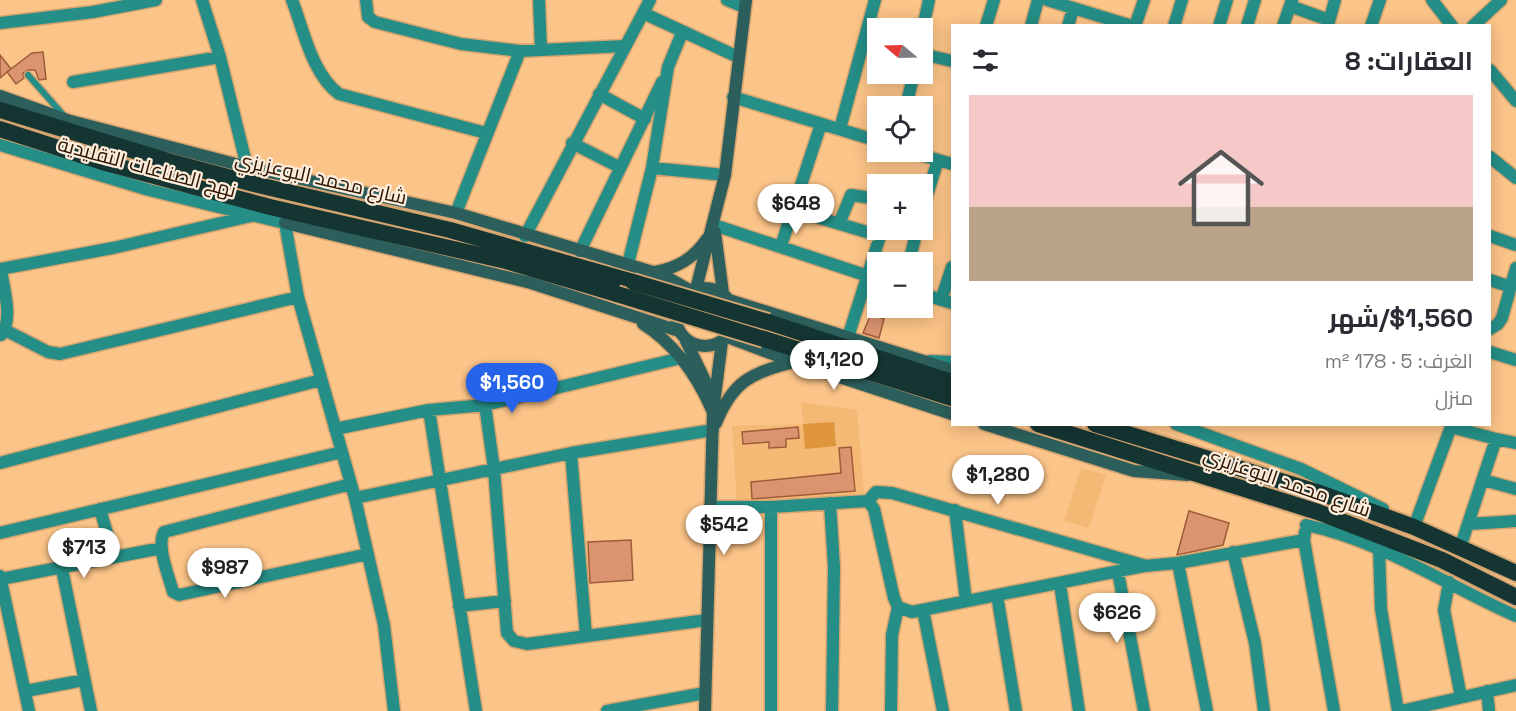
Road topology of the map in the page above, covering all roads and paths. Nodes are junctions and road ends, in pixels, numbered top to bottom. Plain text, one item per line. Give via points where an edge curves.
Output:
1 (156, 0) edge
2 (202, 0) edge
3 (292, 0) edge
4 (366, 0) edge
5 (538, 0) edge
6 (650, 0) edge
7 (728, 0) edge
8 (875, 0) edge
9 (929, 0) edge
10 (994, 0) edge
11 (1038, 0) edge
12 (1047, 0) edge
13 (1144, 0) edge
14 (1182, 0) edge
15 (1227, 0) edge
16 (1255, 0) edge
17 (1335, 0) edge
18 (1380, 0) edge
19 (1432, 0) edge
20 (1501, 0) edge
21 (1291, 3) edge
22 (745, 4) edge
23 (1073, 9) junction
24 (643, 13) junction
25 (925, 18) edge
26 (1329, 22) edge
27 (0, 23) edge
28 (987, 24) edge
29 (1032, 24) edge
30 (1069, 24) edge
31 (1127, 24) edge
32 (1132, 24) edge
33 (1175, 24) edge
34 (1220, 24) edge
35 (1247, 24) edge
36 (1285, 24) edge
37 (1372, 24) edge
38 (1450, 24) edge
39 (1475, 24) edge
40 (682, 33) junction
41 (625, 46) junction
42 (541, 50) junction
43 (520, 51) junction
44 (220, 57) junction
45 (738, 57) junction
46 (933, 57) edge
47 (951, 61) edge
48 (668, 67) junction
49 (1491, 70) edge
50 (28, 75) dead end
51 (73, 82) dead end
52 (599, 94) junction
53 (0, 96) edge
54 (733, 97) junction
55 (1516, 101) edge
56 (0, 110) edge
57 (645, 119) junction
58 (67, 120) junction
59 (821, 124) junction
60 (0, 129) edge
61 (840, 129) junction
62 (486, 133) junction
63 (867, 138) edge
64 (572, 142) junction
65 (0, 146) edge
66 (1491, 158) edge
67 (933, 159) edge
68 (938, 160) junction
69 (951, 164) edge
70 (247, 167) junction
71 (619, 168) junction
72 (652, 168) junction
73 (725, 175) junction
74 (933, 176) edge
75 (1516, 178) edge
76 (867, 197) edge
77 (207, 204) junction
78 (793, 210) junction
79 (456, 213) junction
80 (255, 215) junction
81 (285, 223) junction
82 (838, 224) junction
83 (714, 225) junction
84 (201, 229) junction
85 (867, 230) edge
86 (525, 236) junction
87 (1491, 236) edge
88 (1516, 244) edge
89 (781, 246) junction
90 (580, 251) junction
91 (628, 264) junction
92 (1516, 268) edge
93 (0, 269) edge
94 (653, 272) junction
95 (951, 274) edge
96 (867, 276) edge
97 (867, 279) edge
98 (1491, 280) edge
99 (1511, 287) junction
100 (693, 290) junction
101 (298, 297) junction
102 (726, 297) junction
103 (947, 301) edge
104 (629, 315) junction
105 (1491, 328) edge
106 (2, 333) edge
107 (682, 336) junction
108 (848, 337) junction
109 (725, 339) junction
110 (1491, 352) edge
111 (681, 358) junction
112 (801, 358) junction
113 (1516, 360) edge
114 (926, 362) junction
115 (951, 362) edge
116 (951, 370) edge
117 (321, 380) junction
118 (951, 382) edge
119 (951, 398) edge
120 (485, 405) junction
121 (713, 406) junction
122 (429, 410) junction
123 (951, 414) edge
124 (990, 426) edge
125 (1044, 426) edge
126 (1102, 426) edge
127 (1129, 426) edge
128 (1182, 426) edge
129 (1451, 426) edge
130 (335, 429) junction
131 (713, 430) junction
132 (1496, 439) junction
133 (1516, 443) edge
134 (342, 452) junction
135 (1186, 452) junction
136 (571, 453) junction
137 (0, 463) edge
138 (494, 469) junction
139 (1199, 474) junction
140 (441, 480) junction
141 (1483, 480) junction
142 (351, 484) junction
143 (1516, 489) edge
144 (355, 498) junction
145 (868, 501) junction
146 (830, 503) junction
147 (710, 507) junction
148 (771, 507) junction
149 (100, 509) junction
150 (956, 510) junction
151 (1307, 517) junction
152 (1516, 521) edge
153 (1469, 524) junction
154 (1414, 527) junction
155 (0, 533) edge
156 (1304, 540) junction
157 (1460, 548) junction
158 (162, 549) junction
159 (1379, 549) junction
160 (1233, 552) junction
161 (368, 554) junction
162 (114, 557) junction
163 (1178, 563) junction
164 (1144, 566) junction
165 (62, 568) junction
166 (1118, 572) junction
167 (1516, 573) edge
168 (0, 578) edge
169 (1449, 582) junction
170 (1060, 584) junction
171 (997, 595) junction
172 (1516, 597) edge
173 (505, 601) junction
174 (966, 601) junction
175 (459, 606) junction
176 (898, 607) junction
177 (923, 610) junction
178 (1515, 619) edge
179 (707, 620) junction
180 (586, 636) junction
181 (84, 680) junction
182 (1516, 685) edge
183 (26, 691) junction
184 (1487, 691) junction
185 (705, 693) junction
186 (1461, 697) junction
187 (29, 711) edge
188 (91, 711) edge
189 (394, 711) edge
190 (476, 711) edge
191 (608, 711) edge
192 (705, 711) edge
193 (771, 711) edge
194 (832, 711) edge
195 (891, 711) edge
196 (943, 711) edge
197 (1016, 711) edge
198 (1079, 711) edge
199 (1144, 711) edge
200 (1207, 711) edge
201 (1264, 711) edge
202 (1334, 711) edge
203 (1400, 711) edge
204 (1489, 711) edge

1 - 27 street
2 - 44 street
3 - 62 street via 317,67 339,94
4 - 43 street via 368,16 375,22 461,44
5 - 42 street
6 - 24 street
7 - 22 street
8 - 61 street
9 - 25 street
10 - 28 street
11 - 29 street
12 - 23 street
13 - 32 street
14 - 33 street
15 - 34 street
16 - 35 street
17 - 26 street
18 - 37 street
19 - 38 street
20 - 39 street
21 - 26 street
21 - 36 street
22 - 45 main road
23 - 30 street
23 - 31 street
24 - 40 street
24 - 41 street
40 - 45 street
40 - 48 street
41 - 42 street
41 - 52 street
42 - 43 street
43 - 62 street
44 - 51 street
44 - 70 street
45 - 54 main road
46 - 47 street
48 - 57 street
48 - 72 street
49 - 55 street
50 - 58 lane
52 - 57 street
52 - 64 street
53 - 58 main road
54 - 59 street
54 - 73 main road
56 - 118 highway, شارع محمد البوعزيزي, bridge via 168,161 450,230 633,282
57 - 71 street
58 - 70 main road
59 - 61 street
59 - 78 street
60 - 112 highway, شارع محمد البوعزيزي, bridge via 174,182 506,261 764,339
61 - 63 street
62 - 79 street
64 - 71 street
64 - 86 street
65 - 77 street, نهج الصناعات التقليدية
66 - 75 street
67 - 68 street
68 - 69 street
68 - 74 street
70 - 79 main road
71 - 90 street
72 - 73 street
72 - 91 street
73 - 83 main road
76 - 82 street via 851,195
77 - 80 street, نهج الصناعات التقليدية
77 - 84 street via 210,217
78 - 82 street
78 - 89 street
79 - 86 main road
80 - 81 street, نهج الصناعات التقليدية
80 - 84 street
81 - 101 street
81 - 104 main road via 531,283
82 - 85 street
83 - 89 street
83 - 94 main road via 691,258
83 - 100 main road
83 - 102 main road
84 - 93 street
86 - 90 main road
87 - 88 street
89 - 96 street
90 - 91 main road
91 - 94 main road
92 - 99 street
93 - 106 street via 7,316
94 - 100 main road
95 - 103 street
97 - 108 street
98 - 99 street
99 - 105 street via 1498,324
100 - 102 main road via 710,288
100 - 107 main road via 678,305 676,319
101 - 106 street via 60,354
101 - 117 street
102 - 108 main road
102 - 109 main road via 734,319
104 - 107 main road
104 - 111 main road
107 - 109 main road via 700,346 715,345
107 - 121 main road
108 - 114 main road
109 - 112 main road
109 - 121 main road
110 - 113 street
111 - 120 street
111 - 121 main road
112 - 119 highway
112 - 123 main road
112 - 131 main road via 740,383 726,400
114 - 115 street
114 - 116 main road
117 - 130 street
117 - 137 street
120 - 122 street
120 - 138 street
121 - 131 main road
122 - 130 street
122 - 140 street
124 - 139 main road via 1134,471
125 - 139 highway, شارع محمد البوعزيزي
126 - 135 highway, شارع محمد البوعزيزي
127 - 135 main road
128 - 154 street via 1301,469
129 - 132 street
129 - 154 street
130 - 134 street
131 - 136 street
131 - 147 main road
132 - 133 street
132 - 141 street
134 - 142 street
134 - 149 street
135 - 154 highway, شارع محمد البوعزيزي
136 - 138 street
136 - 180 street
138 - 140 street
138 - 173 street
139 - 151 highway, شارع محمد البوعزيزي
140 - 144 street
140 - 175 street
141 - 143 street
141 - 153 street
142 - 144 street
142 - 158 street via 164,532
144 - 161 street
145 - 146 street
145 - 150 street via 880,491
145 - 176 street via 874,509
146 - 148 street
146 - 194 street via 834,567
147 - 148 street
147 - 179 main road
148 - 193 street
149 - 155 street
149 - 162 street
150 - 164 street
150 - 174 street
151 - 156 street
151 - 159 street
151 - 172 highway, شارع محمد البوعزيزي via 1443,560
152 - 153 street
153 - 157 street
154 - 157 highway, شارع محمد البوعزيزي
156 - 160 street
156 - 202 street
157 - 167 highway, شارع محمد البوعزيزي
158 - 161 street via 173,592 179,595
158 - 162 street
159 - 169 street
159 - 203 street via 1381,609
160 - 163 street
160 - 201 street via 1255,643
161 - 189 street via 384,625
162 - 165 street
163 - 164 street
163 - 200 street
164 - 166 street
165 - 168 street
165 - 181 street
166 - 170 street
166 - 199 street
168 - 183 street
169 - 178 street
169 - 186 street via 1444,600 1445,622
170 - 171 street
170 - 198 street
171 - 174 street
171 - 197 street
173 - 175 street
173 - 180 street via 507,633 514,641 527,644
174 - 177 street
175 - 190 street
176 - 177 street via 905,611
176 - 195 street via 892,635
177 - 196 street
179 - 180 street
179 - 185 main road
181 - 183 street
181 - 188 street
182 - 184 street
183 - 187 street
184 - 186 street
184 - 204 street
185 - 191 street
185 - 192 main road
186 - 203 street

